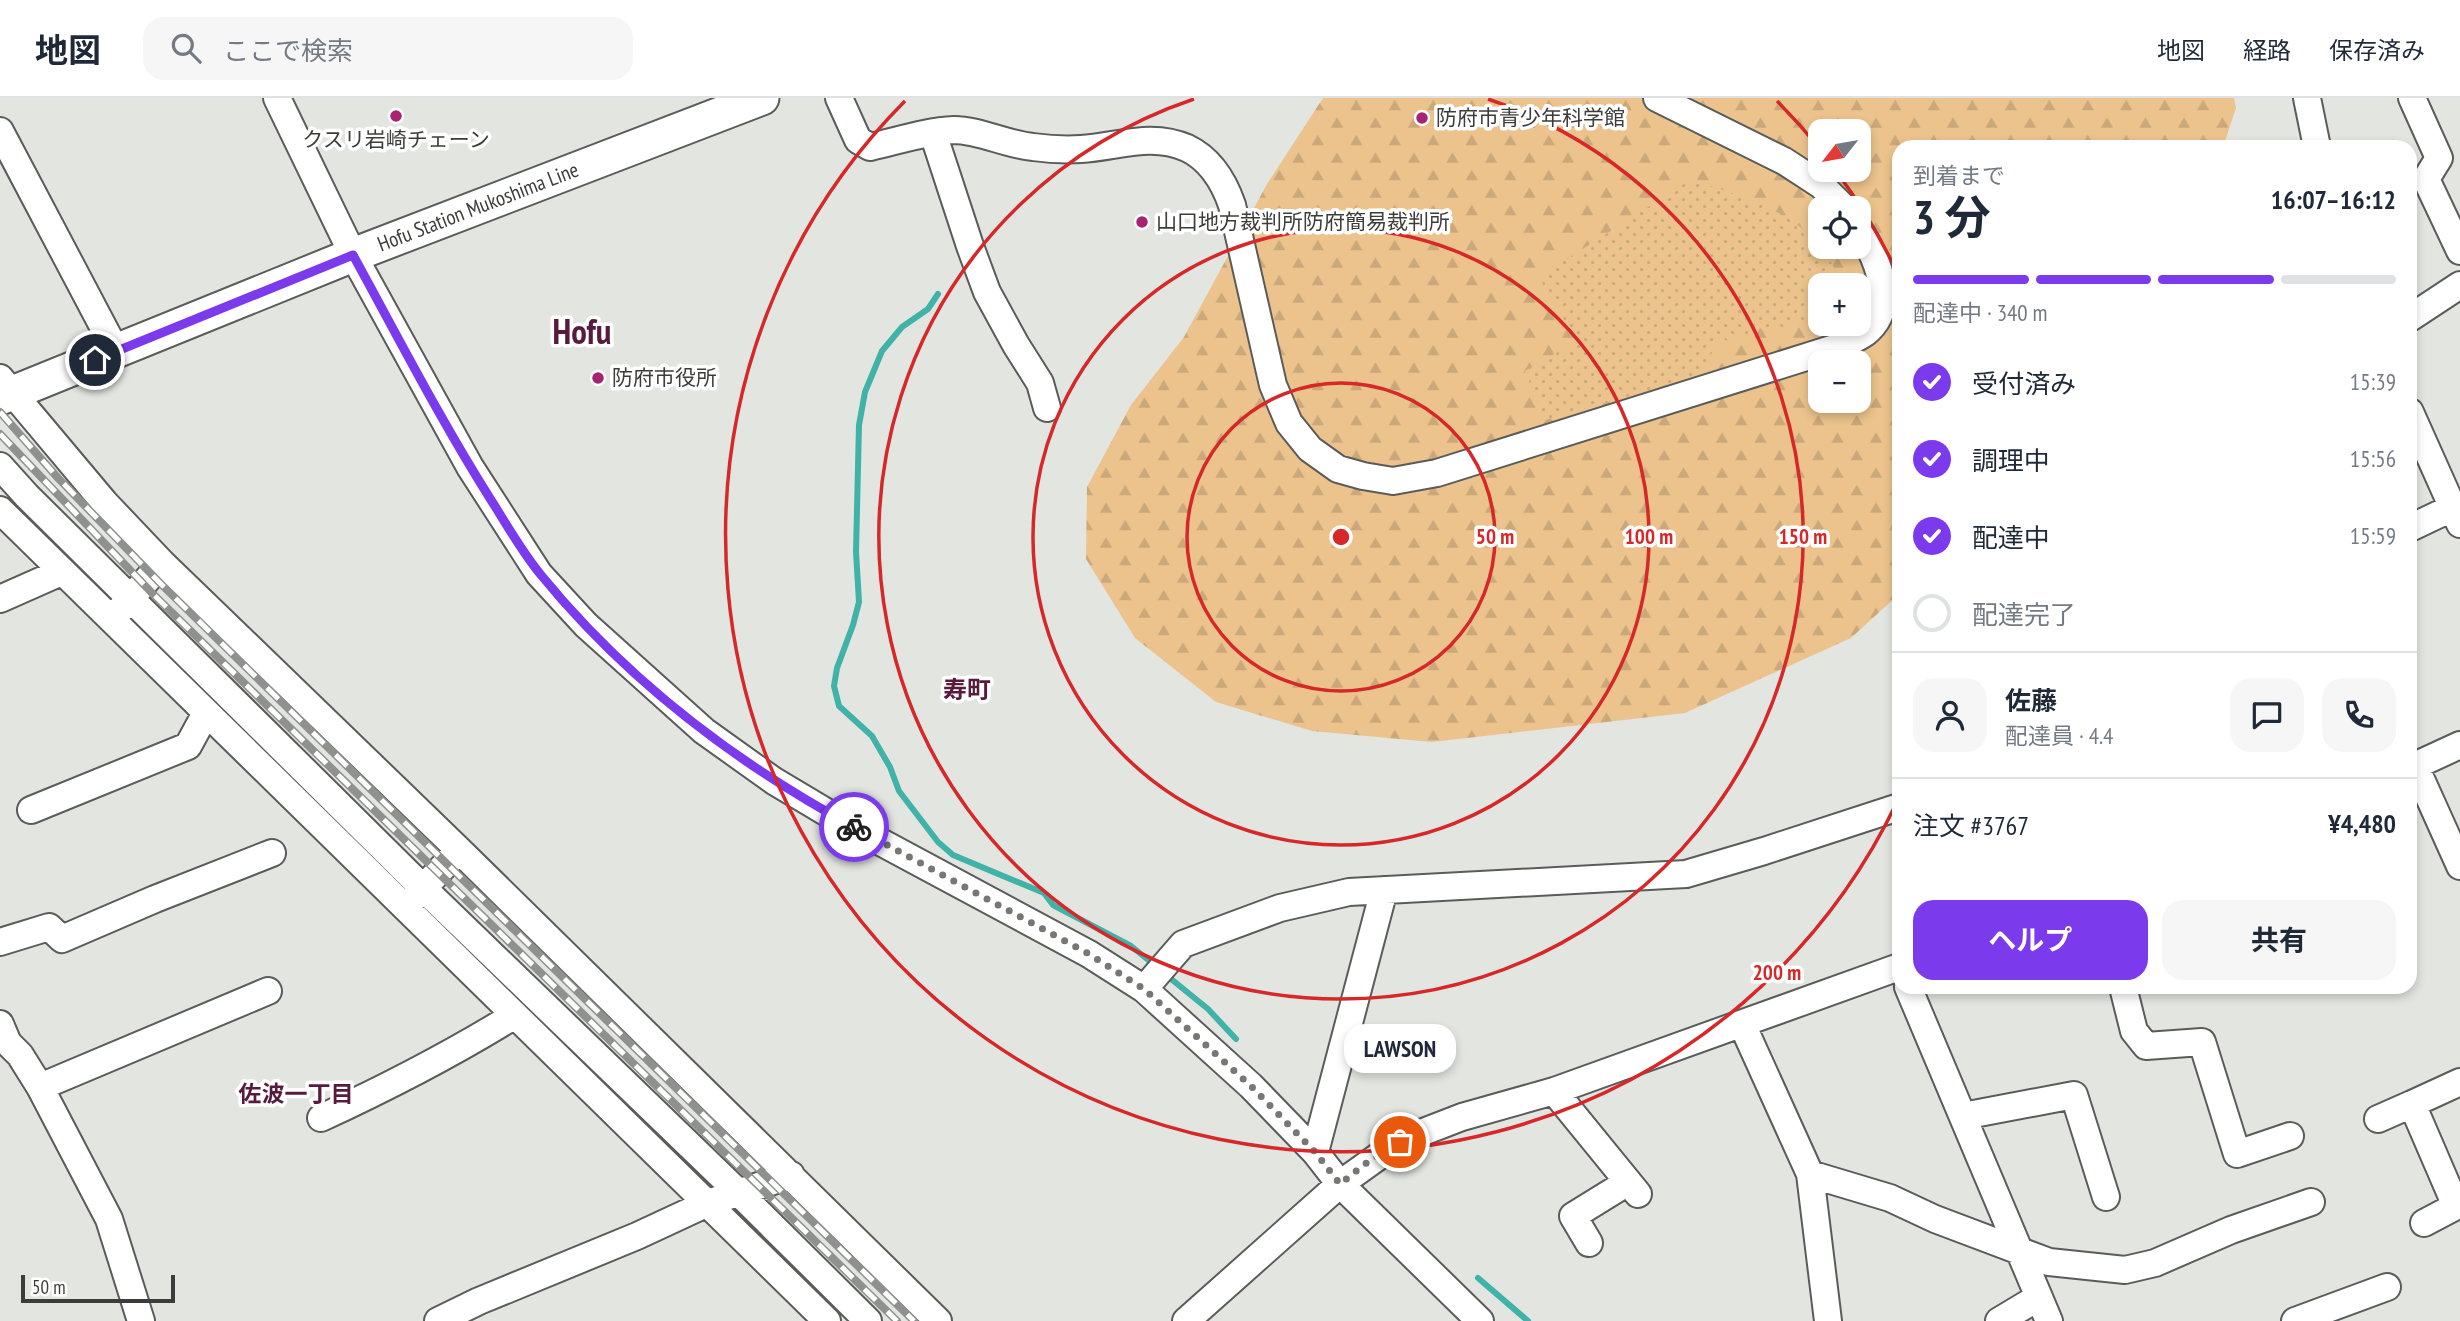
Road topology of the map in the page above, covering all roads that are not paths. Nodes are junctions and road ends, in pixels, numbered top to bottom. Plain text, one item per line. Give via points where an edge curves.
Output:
1 (277, 98) edge
2 (762, 98) edge
3 (839, 98) edge
4 (1657, 98) edge
5 (2307, 98) edge
6 (2412, 98) edge
7 (0, 131) edge
8 (933, 133) junction
9 (2316, 140) edge
10 (1832, 196) edge
11 (2460, 251) edge
12 (1871, 254) edge
13 (353, 255) junction
14 (2460, 285) edge
15 (2417, 313) edge
16 (116, 351) junction
17 (4, 390) edge
18 (1047, 408) dead end
19 (2417, 428) edge
20 (0, 466) edge
21 (27, 496) junction
22 (3, 513) edge
23 (2456, 516) edge
24 (2417, 526) edge
25 (162, 563) junction
26 (61, 572) junction
27 (130, 598) junction
28 (0, 599) edge
29 (110, 620) junction
30 (206, 713) junction
31 (2460, 745) edge
32 (2417, 765) edge
33 (2417, 777) edge
34 (1892, 809) edge
35 (31, 810) dead end
36 (459, 850) junction
37 (272, 853) dead end
38 (2460, 866) edge
39 (424, 888) junction
40 (1384, 890) junction
41 (405, 907) junction
42 (0, 942) edge
43 (1892, 970) edge
44 (1144, 989) junction
45 (268, 991) dead end
46 (1911, 994) edge
47 (2125, 994) edge
48 (515, 1015) junction
49 (0, 1024) edge
50 (1742, 1024) junction
51 (2460, 1082) edge
52 (40, 1087) junction
53 (1553, 1091) junction
54 (2412, 1104) junction
55 (1963, 1116) junction
56 (321, 1118) dead end
57 (2378, 1119) dead end
58 (2290, 1136) dead end
59 (1315, 1152) junction
60 (1810, 1174) junction
61 (791, 1175) junction
62 (1340, 1184) junction
63 (739, 1193) junction
64 (2106, 1197) dead end
65 (2311, 1202) dead end
66 (708, 1203) junction
67 (2458, 1205) edge
68 (2424, 1223) dead end
69 (1588, 1243) dead end
70 (2021, 1251) junction
71 (2387, 1287) dead end
72 (2044, 1309) edge
73 (141, 1321) edge
74 (438, 1321) edge
75 (827, 1321) edge
76 (868, 1321) edge
77 (937, 1321) edge
78 (1186, 1321) edge
79 (1480, 1321) edge
80 (1828, 1321) edge
81 (1999, 1321) edge
82 (2295, 1321) edge

1 - 13 street
2 - 13 main road, Hofu Station Mukoshima Line
3 - 8 street via 858,140 870,148
4 - 10 street via 1784,161
5 - 9 street
6 - 11 street via 2439,158 2426,179
7 - 16 street
8 - 12 street via 956,130 1032,148 1082,149 1135,140 1162,141 1188,149 1207,163 1223,181 1232,205 1273,385 1289,422 1310,449 1338,469 1392,481 1450,469 1841,346 1866,333 1881,313 1883,287
8 - 18 street via 987,292 1041,383
13 - 16 main road, Hofu Station Mukoshima Line
13 - 44 street via 470,467 539,573 635,672 704,731 774,781 1089,954
14 - 15 street
16 - 17 main road, Hofu Station Mukoshima Line
17 - 25 street
19 - 23 street
20 - 21 street
21 - 22 street
21 - 27 street
22 - 26 street
23 - 24 street
25 - 27 street
25 - 36 street
26 - 28 street
26 - 29 street
27 - 29 street
27 - 39 street
29 - 30 street
30 - 35 street via 188,746
30 - 41 street
31 - 32 street
33 - 38 street
34 - 40 street via 1686,874
36 - 39 street
36 - 61 street
37 - 42 street via 62,939 49,927
39 - 41 street
39 - 63 street
40 - 44 street via 1349,892 1280,908 1183,944
40 - 59 street
41 - 48 street
43 - 50 street
44 - 59 street via 1251,1086
45 - 52 street
46 - 55 street
47 - 58 street via 2134,1031 2146,1046 2202,1042 2237,1154
48 - 56 street via 435,1062
48 - 66 street
49 - 52 street
50 - 53 street
50 - 60 street
51 - 54 street
52 - 73 street via 109,1219
53 - 62 street via 1462,1117 1400,1142
53 - 69 street via 1633,1188 1573,1216
54 - 57 street
54 - 67 street
55 - 64 street via 2074,1095
55 - 70 street
59 - 62 street
60 - 70 street via 1889,1198
60 - 80 street
61 - 63 street
61 - 77 street
62 - 78 street
62 - 79 street
63 - 66 street
63 - 76 street
65 - 70 street via 2155,1263 2125,1270 2049,1262
66 - 74 street
66 - 75 street
67 - 68 street
70 - 72 street
71 - 82 street
72 - 81 street

